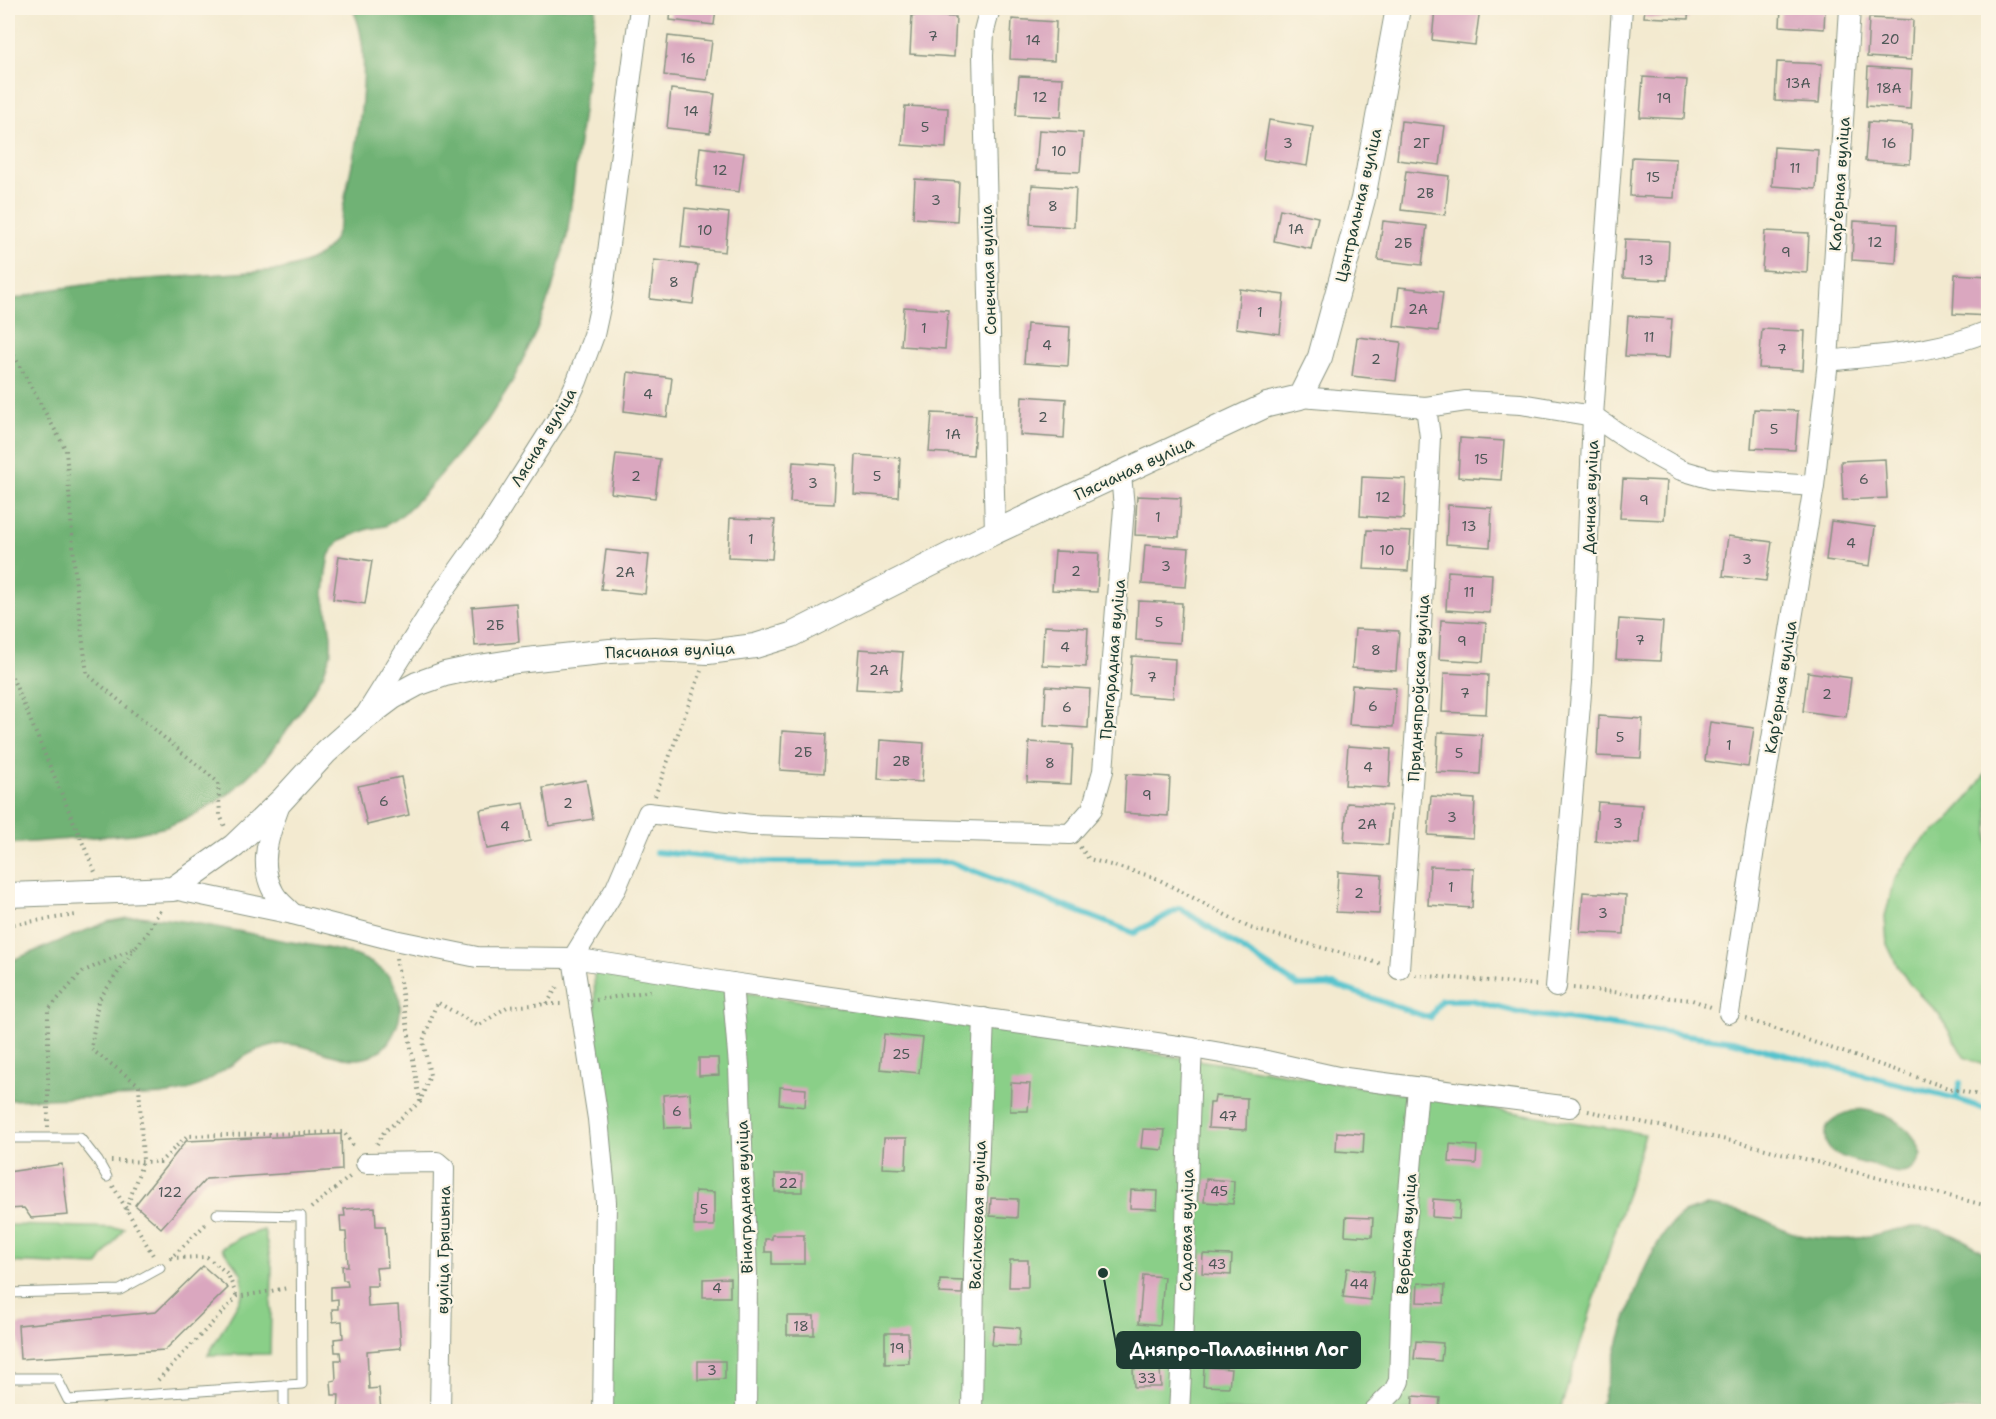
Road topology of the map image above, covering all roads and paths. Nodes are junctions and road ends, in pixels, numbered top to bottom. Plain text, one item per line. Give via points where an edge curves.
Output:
1 (640, 8) edge
2 (990, 8) edge
3 (1398, 8) edge
4 (1622, 8) edge
5 (1851, 8) edge
6 (1989, 331) edge
7 (8, 345) edge
8 (1828, 361) junction
9 (1300, 397) junction
10 (1426, 407) junction
11 (1593, 416) junction
12 (1121, 474) junction
13 (1814, 486) junction
14 (995, 532) junction
15 (708, 652) junction
16 (12, 677) dead end
17 (361, 721) junction
18 (282, 800) junction
19 (648, 813) junction
20 (1070, 834) junction
21 (234, 846) junction
22 (173, 889) junction
23 (104, 892) junction
24 (8, 895) edge
25 (293, 914) junction
26 (135, 948) junction
27 (573, 958) junction
28 (1399, 969) junction
29 (398, 973) dead end
30 (732, 983) junction
31 (1556, 987) junction
32 (658, 989) dead end
33 (581, 1003) junction
34 (547, 1004) junction
35 (1729, 1013) junction
36 (984, 1018) junction
37 (1192, 1048) junction
38 (1418, 1088) junction
39 (1989, 1097) edge
40 (420, 1102) junction
41 (48, 1106) dead end
42 (1570, 1107) joint
43 (8, 1138) edge
44 (98, 1161) junction
45 (143, 1161) junction
46 (366, 1163) junction
47 (107, 1177) joint
48 (1989, 1206) edge
49 (126, 1210) junction
50 (217, 1214) joint
51 (301, 1216) junction
52 (171, 1258) junction
53 (160, 1268) junction
54 (301, 1286) junction
55 (8, 1293) edge
56 (237, 1297) junction
57 (8, 1378) edge
58 (284, 1385) junction
59 (142, 1396) junction
60 (284, 1412) edge
61 (440, 1412) edge
62 (603, 1412) edge
63 (746, 1412) edge
64 (972, 1412) edge
65 (1179, 1412) edge
66 (1373, 1412) edge

1 - 17 street, Лясная вуліца via 602,298 594,335 577,381 546,438
2 - 14 street, Сонечная вуліца via 984,31 983,85
3 - 9 street, Цэнтральная вуліца via 1363,199 1320,357
4 - 11 street, Дачная вуліца
5 - 8 street, Карʼерная вуліца
6 - 8 street via 1942,345
7 - 21 path via 66,450 87,674 218,782 220,815
8 - 13 street, Карʼерная вуліца
9 - 10 street
9 - 12 street, Пясчаная вуліца via 1267,405
10 - 11 street via 1466,401 1521,404
10 - 28 street, Прыдняпроўская вуліца via 1430,437 1417,712
11 - 13 street via 1681,470 1712,479
11 - 31 street, Дачная вуліца via 1582,682
12 - 14 street, Пясчаная вуліца
12 - 20 street, Прыгарадная вуліца via 1124,508 1103,771 1092,810
13 - 35 street, Карʼерная вуліца
14 - 15 street, Пясчаная вуліца via 791,635 755,646
15 - 17 street, Пясчаная вуліца via 610,651 473,668 417,684
15 - 19 path
16 - 23 path
17 - 18 street, Пясчаная вуліца
18 - 21 street, Пясчаная вуліца
18 - 25 street via 267,839 266,876 275,895
19 - 20 street via 752,825
19 - 27 street via 616,888
20 - 28 path via 1089,860 1154,877 1250,928
21 - 22 street, Пясчаная вуліца
22 - 23 street
22 - 25 street
22 - 26 path
23 - 24 street
25 - 27 street via 477,957
26 - 41 path via 82,972 48,1010
26 - 45 path via 98,1001 91,1049 139,1085
27 - 30 street
27 - 33 street
27 - 34 path
28 - 31 path via 1417,976
29 - 40 path
30 - 36 street
30 - 63 street, Вінаградная вуліца via 747,1275
31 - 35 path via 1692,1000
32 - 33 path
33 - 34 path
33 - 62 street via 606,1203
34 - 40 path via 507,1006 478,1026 437,1002 423,1041 430,1075
35 - 39 path via 1948,1088
36 - 37 street
36 - 64 street, Васільковая вуліца
37 - 38 street via 1338,1077
37 - 65 street, Садовая вуліца
38 - 42 street
38 - 66 street, Вербная вуліца via 1403,1262 1399,1381
40 - 46 path via 384,1132
42 - 48 path via 1746,1144
43 - 44 lane via 80,1138
44 - 45 path
44 - 47 lane
45 - 46 path via 160,1162 187,1136 344,1132
45 - 49 path
46 - 51 path
46 - 61 street, вуліца Грышына via 437,1162 444,1168
47 - 49 path
49 - 53 path
50 - 51 lane
50 - 52 path
51 - 54 lane
52 - 53 path
52 - 56 path via 207,1257 228,1274
53 - 55 lane via 120,1290
54 - 56 path
54 - 58 lane via 302,1384
56 - 59 path
57 - 59 lane via 57,1378 68,1400
58 - 59 lane
58 - 60 lane

